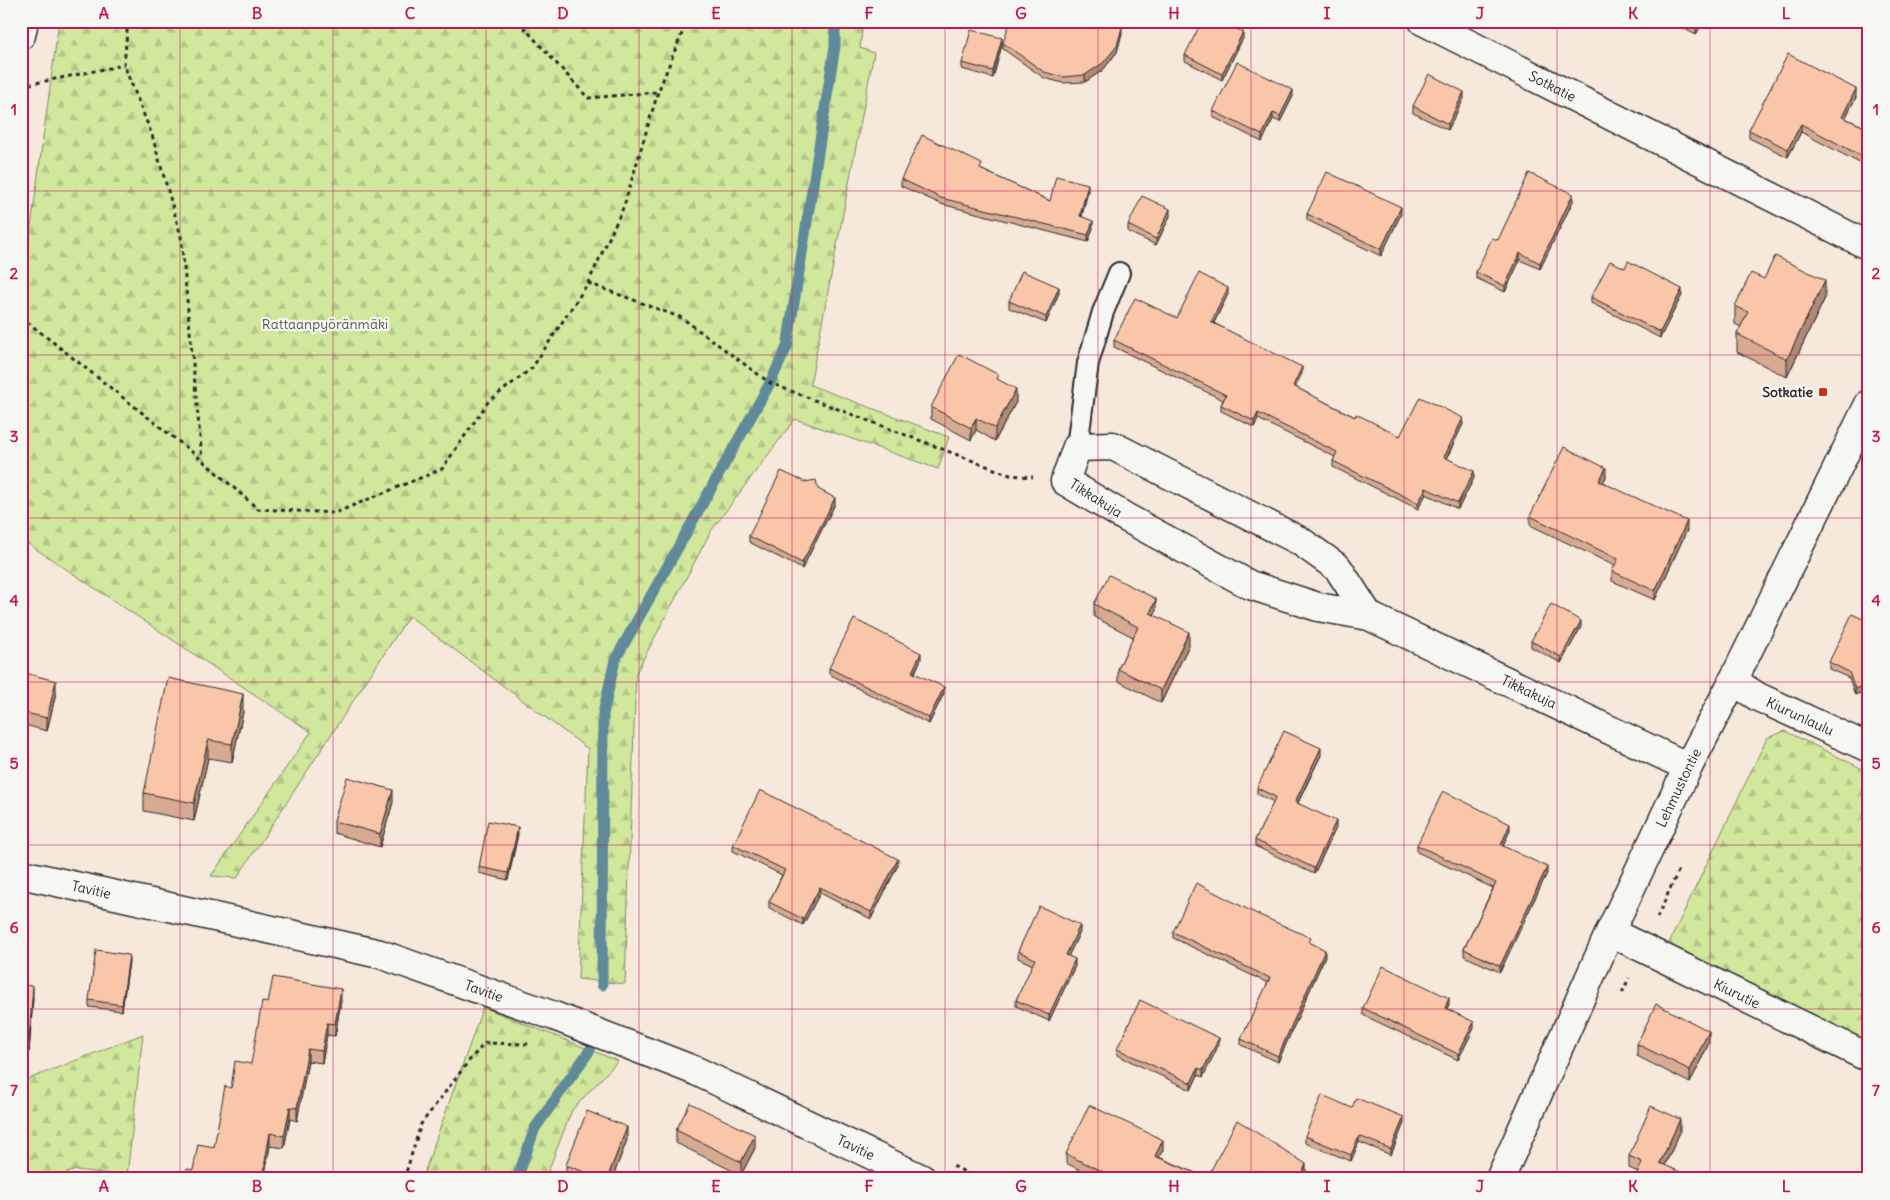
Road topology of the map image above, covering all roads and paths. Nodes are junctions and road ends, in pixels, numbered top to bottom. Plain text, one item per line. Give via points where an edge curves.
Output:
1 (24, 21) edge
2 (128, 21) edge
3 (518, 21) edge
4 (687, 21) edge
5 (1422, 21) edge
6 (21, 35) edge
7 (124, 65) junction
8 (21, 86) edge
9 (658, 92) junction
10 (1869, 246) edge
11 (1119, 273) dead end
12 (588, 283) junction
13 (21, 317) edge
14 (1869, 404) edge
15 (1077, 447) junction
16 (202, 460) junction
17 (1066, 481) junction
18 (1369, 616) junction
19 (1733, 681) junction
20 (1869, 748) edge
21 (1688, 768) junction
22 (1684, 858) dead end
23 (21, 874) edge
24 (1610, 932) junction
25 (1643, 948) junction
26 (1618, 1002) dead end
27 (531, 1044) dead end
28 (1863, 1055) dead end
29 (404, 1179) edge
30 (922, 1179) edge
31 (1500, 1179) edge

1 - 6 street
2 - 7 path
3 - 9 path via 588,98
4 - 9 path
5 - 10 street, Sotkatie
7 - 8 path
7 - 16 path via 152,136 181,236
9 - 12 path via 624,206
11 - 15 lane via 1088,363
12 - 16 path via 532,368 488,402 442,469 335,513 258,509
12 - 17 path via 682,318 770,383 1010,475
13 - 16 path
14 - 19 street, Lehmustontie
15 - 17 street, Tikkakuja
15 - 18 street via 1113,446 1300,541 1338,568
17 - 18 street, Tikkakuja via 1250,585 1318,606
18 - 21 street, Tikkakuja
19 - 20 street, Kiurunlaulu via 1758,697
19 - 21 street, Lehmustontie
21 - 24 street, Lehmustontie
22 - 25 path
23 - 30 street, Tavitie via 380,954 696,1071
24 - 25 street, Kiurutie
24 - 31 street, Lehmustontie
25 - 26 path
25 - 28 street, Kiurutie
27 - 29 path via 485,1043 421,1124

